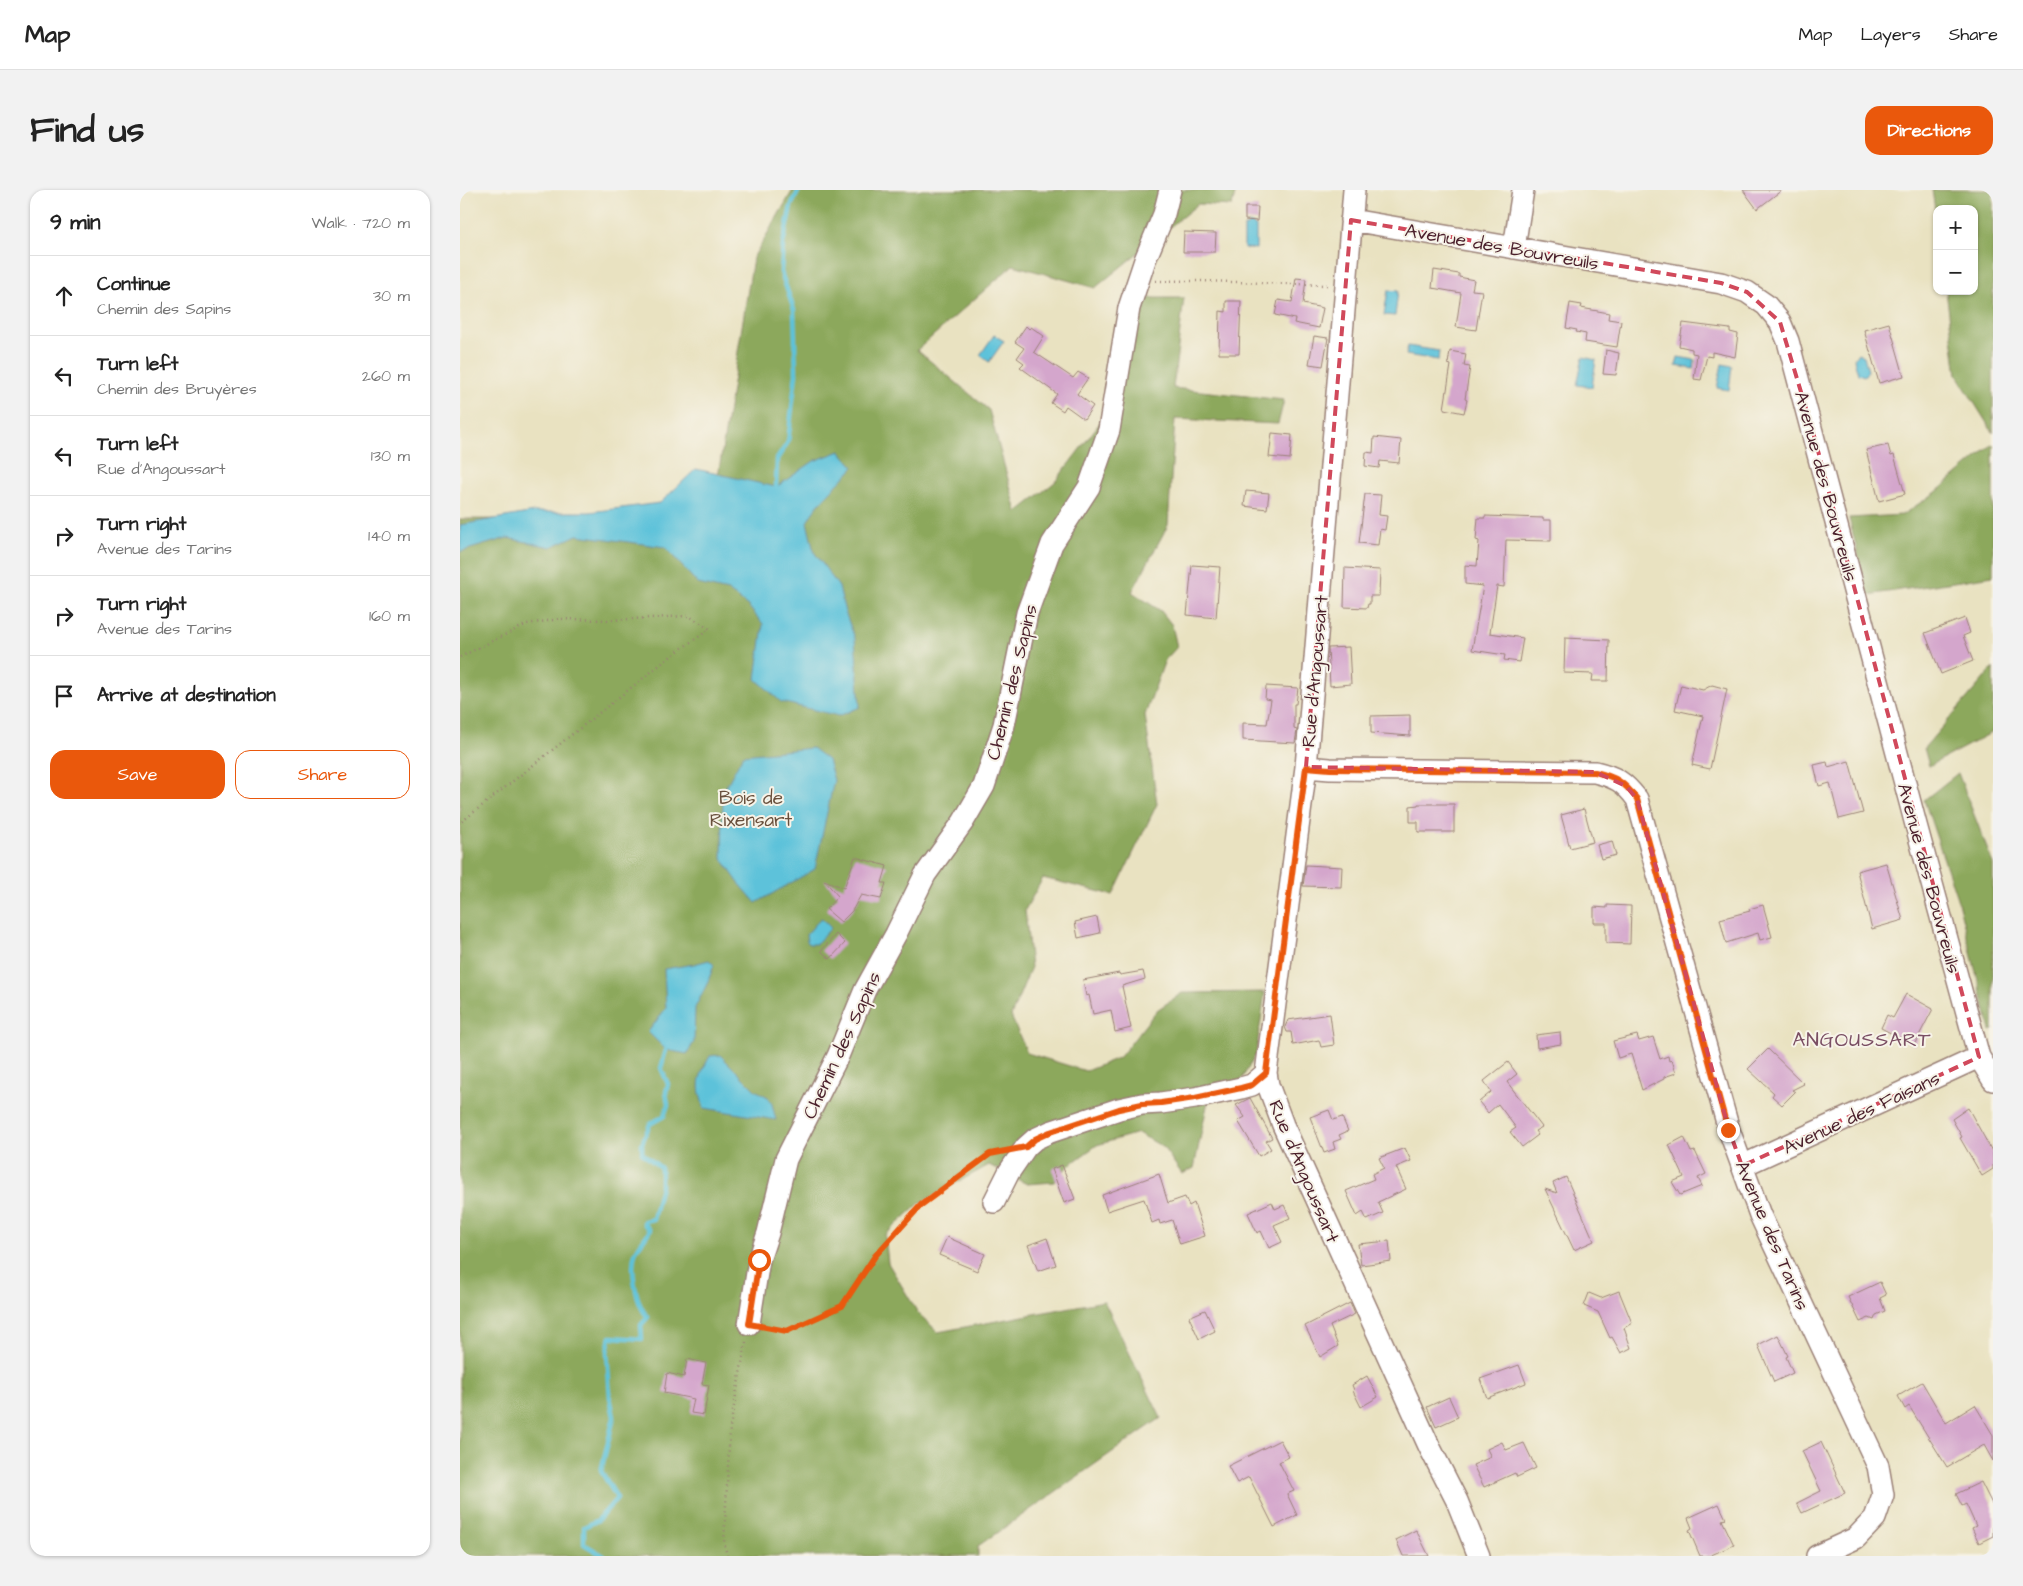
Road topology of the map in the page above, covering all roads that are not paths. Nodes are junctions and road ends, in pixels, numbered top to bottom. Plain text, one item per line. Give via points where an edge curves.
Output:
1 (1170, 190) edge
2 (1354, 190) edge
3 (1522, 190) edge
4 (1352, 220) junction
5 (1514, 248) junction
6 (1306, 767) junction
7 (1979, 1057) junction
8 (1266, 1073) junction
9 (1993, 1080) edge
10 (1742, 1166) junction
11 (994, 1202) dead end
12 (749, 1324) road end
13 (1479, 1556) edge
14 (1817, 1556) edge

1 - 12 street, Chemin des Sapins via 1125,328 1109,430 1089,487 1052,544 1027,613 1004,725 984,786 964,822 925,874 865,990 838,1056 786,1160 759,1260
2 - 4 street, Rue d'Angoussart
3 - 5 street
4 - 5 street, Avenue des Bouvreuils
4 - 6 street, Rue d'Angoussart
5 - 7 street, Avenue des Bouvreuils via 1721,283 1753,296 1766,305 1780,322 1808,414
6 - 8 street, Rue d'Angoussart
6 - 10 street, Avenue des Tarins via 1595,772 1612,776 1626,786 1637,799 1728,1130
7 - 9 street, Avenue des Bouvreuils
7 - 10 street, Avenue des Faisans
8 - 11 street via 1252,1085 1195,1098 1119,1109 1035,1139 1009,1172
8 - 13 street, Rue d'Angoussart via 1283,1124 1457,1501
10 - 14 street, Avenue des Tarins via 1760,1215 1878,1466 1883,1494 1875,1518 1856,1538

